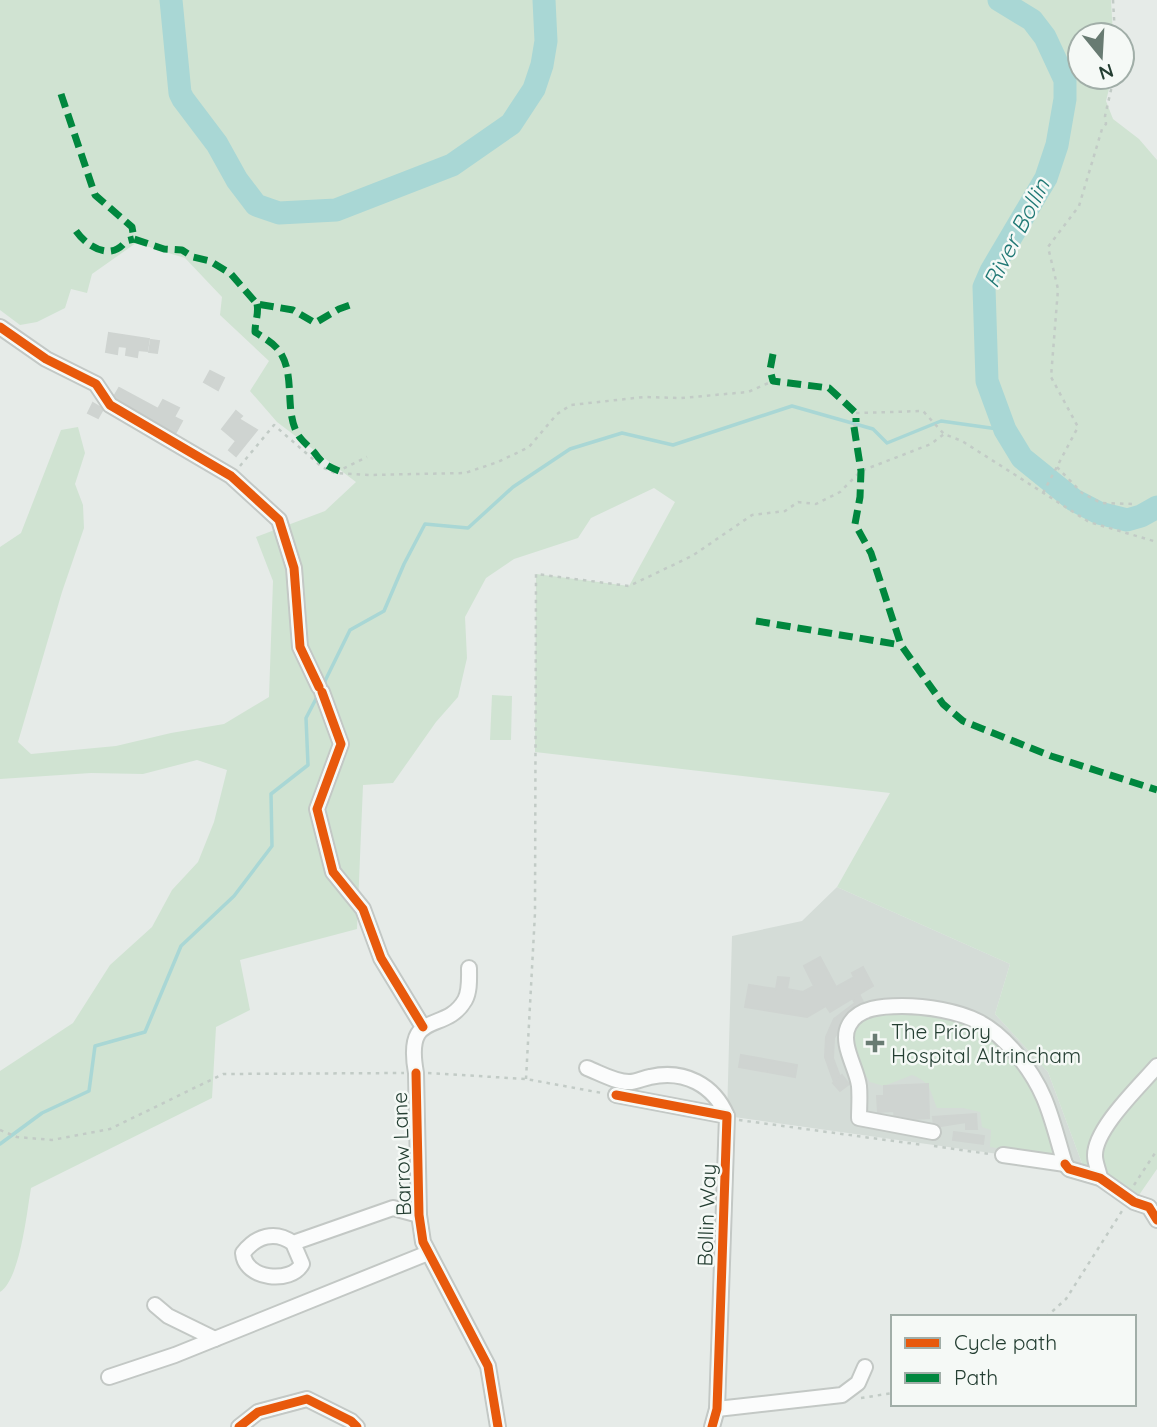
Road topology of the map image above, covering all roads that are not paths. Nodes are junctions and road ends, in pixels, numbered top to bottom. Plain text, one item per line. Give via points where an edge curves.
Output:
1 (0, 327) edge
2 (470, 968) dead end
3 (423, 1027) junction
4 (1157, 1066) edge
5 (587, 1068) dead end
6 (616, 1095) road end
7 (727, 1117) junction
8 (933, 1132) dead end
9 (1003, 1156) road end
10 (1065, 1164) junction
11 (1100, 1178) junction
12 (419, 1215) junction
13 (1157, 1220) edge
14 (293, 1243) dead end
15 (428, 1253) junction
16 (155, 1305) dead end
17 (215, 1339) junction
18 (865, 1367) dead end
19 (109, 1377) dead end
20 (717, 1409) junction
21 (239, 1427) edge
22 (357, 1427) edge
23 (498, 1427) edge
24 (712, 1427) edge

1 - 3 street via 46,359 96,384 110,405 231,476 279,520 294,568 300,647 341,744 317,809 333,872 363,909 381,958
2 - 3 street via 466,998 459,1008
3 - 12 street, Barrow Lane via 416,1034 413,1056
4 - 11 street via 1101,1135 1095,1156
5 - 7 street via 621,1082 665,1075 692,1079 715,1096
6 - 7 street
7 - 20 street, Bollin Way
8 - 10 street via 859,1118 859,1086 846,1033 856,1016 884,1006 911,1006 977,1020 992,1030 1043,1095
9 - 10 street
10 - 11 street via 1069,1170
11 - 13 street via 1149,1207
12 - 14 street via 393,1208
12 - 15 street, Barrow Lane
15 - 17 street
15 - 23 street, Barrow Lane via 488,1366
16 - 17 street
17 - 19 street
18 - 20 street via 858,1383 842,1395
20 - 24 street, Bollin Way
21 - 22 street via 258,1412 307,1399

